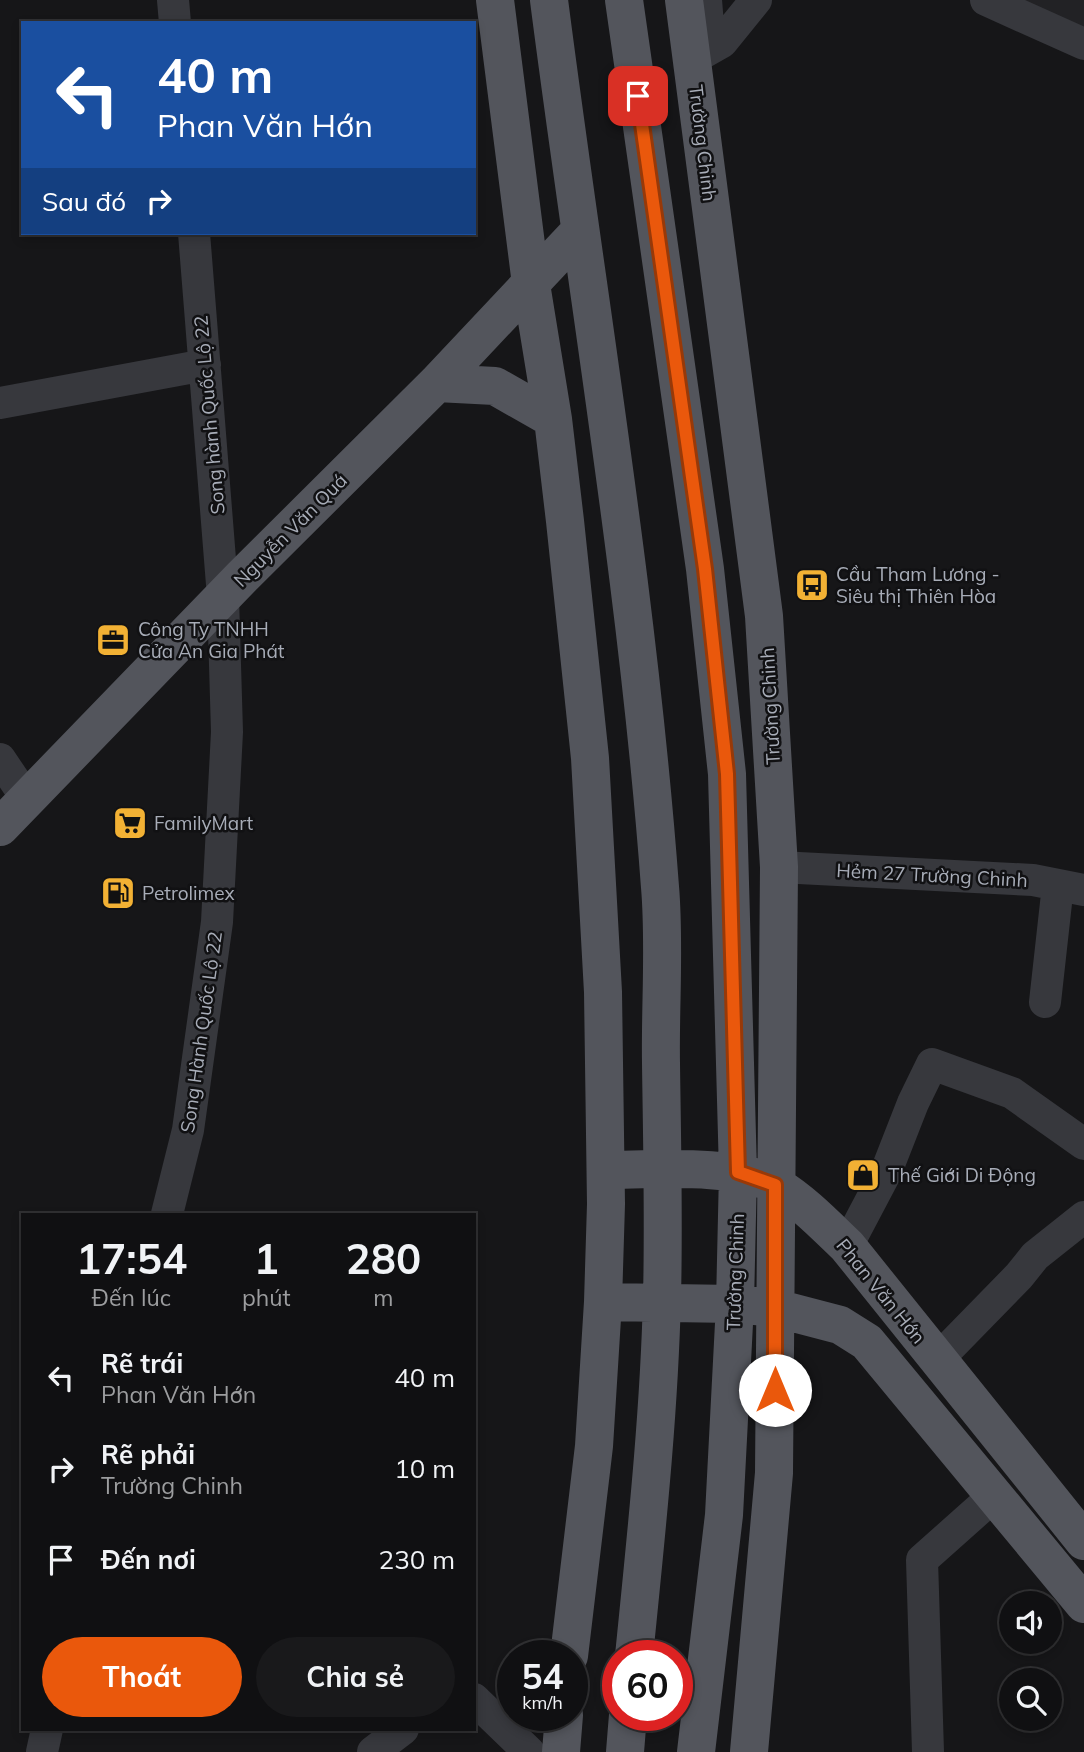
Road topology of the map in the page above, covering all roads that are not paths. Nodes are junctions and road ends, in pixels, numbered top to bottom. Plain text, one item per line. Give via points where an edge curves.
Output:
1 (173, 0) edge
2 (495, 0) edge
3 (549, 0) edge
4 (624, 0) edge
5 (684, 0) edge
6 (706, 0) edge
7 (756, 0) edge
8 (986, 0) edge
9 (175, 21) edge
10 (1084, 44) edge
11 (707, 51) junction
12 (579, 232) junction
13 (194, 235) edge
14 (531, 284) junction
15 (205, 365) junction
16 (437, 383) junction
17 (0, 403) edge
18 (553, 419) junction
19 (223, 597) junction
20 (0, 759) edge
21 (27, 799) junction
22 (0, 827) edge
23 (731, 866) junction
24 (779, 867) junction
25 (1071, 887) edge
26 (1045, 1002) dead end
27 (1084, 1144) edge
28 (606, 1170) junction
29 (664, 1170) junction
30 (738, 1172) junction
31 (775, 1185) junction
32 (167, 1213) edge
33 (1084, 1217) edge
34 (847, 1246) junction
35 (603, 1302) junction
36 (662, 1302) junction
37 (735, 1304) junction
38 (775, 1308) junction
39 (937, 1360) junction
40 (995, 1495) junction
41 (1084, 1541) edge
42 (1084, 1604) edge
43 (571, 1640) edge
44 (635, 1640) edge
45 (476, 1701) edge
46 (47, 1731) edge
47 (400, 1731) edge
48 (563, 1731) edge
49 (627, 1731) edge
50 (42, 1752) edge
51 (373, 1752) edge
52 (529, 1752) edge
53 (561, 1752) edge
54 (625, 1752) edge
55 (696, 1752) edge
56 (749, 1752) edge
57 (928, 1752) edge

1 - 9 street
2 - 14 main road
3 - 12 main road
4 - 23 main road, Trường Chinh via 705,569 727,774
5 - 11 main road, Trường Chinh
6 - 11 street
7 - 11 street
8 - 10 street
11 - 24 main road, Trường Chinh via 764,616
12 - 14 main road, Nguyễn Văn Quá
12 - 29 main road via 632,602 661,892
13 - 15 street, Song hành Quốc Lộ 22
14 - 16 main road, Nguyễn Văn Quá
14 - 18 main road
15 - 17 street
15 - 19 street, Song hành Quốc Lộ 22
16 - 18 main road via 495,386
16 - 19 main road, Nguyễn Văn Quá
18 - 28 main road via 590,758 603,992
19 - 21 main road, Nguyễn Văn Quá
19 - 32 street, Song Hành Quốc Lộ 22 via 227,732 217,922 188,1130
20 - 21 street
21 - 22 main road, Nguyễn Văn Quá
23 - 24 main road
23 - 30 main road, Trường Chinh
24 - 25 street, Hẻm 27 Trường Chinh via 1033,880
24 - 31 main road, Trường Chinh
25 - 26 street
27 - 34 street via 1012,1093 932,1064 886,1172
28 - 29 main road, Phan Văn Hớn
28 - 35 main road
29 - 30 main road, Phan Văn Hớn
29 - 36 main road
30 - 31 main road, Phan Văn Hớn
30 - 37 main road, Trường Chinh
31 - 34 main road, Phan Văn Hớn
31 - 38 main road, Trường Chinh
33 - 39 street via 1035,1256
34 - 39 main road, Phan Văn Hớn
35 - 36 main road
35 - 43 main road via 594,1446
36 - 37 main road
36 - 44 main road
37 - 38 main road
37 - 55 main road, Trường Chinh via 724,1515
38 - 40 main road via 840,1325 867,1342
38 - 56 main road, Trường Chinh via 774,1473
39 - 41 main road, Phan Văn Hớn
40 - 42 main road
40 - 57 street via 922,1560
45 - 52 street
46 - 50 street
47 - 51 street
48 - 53 main road
49 - 54 main road

